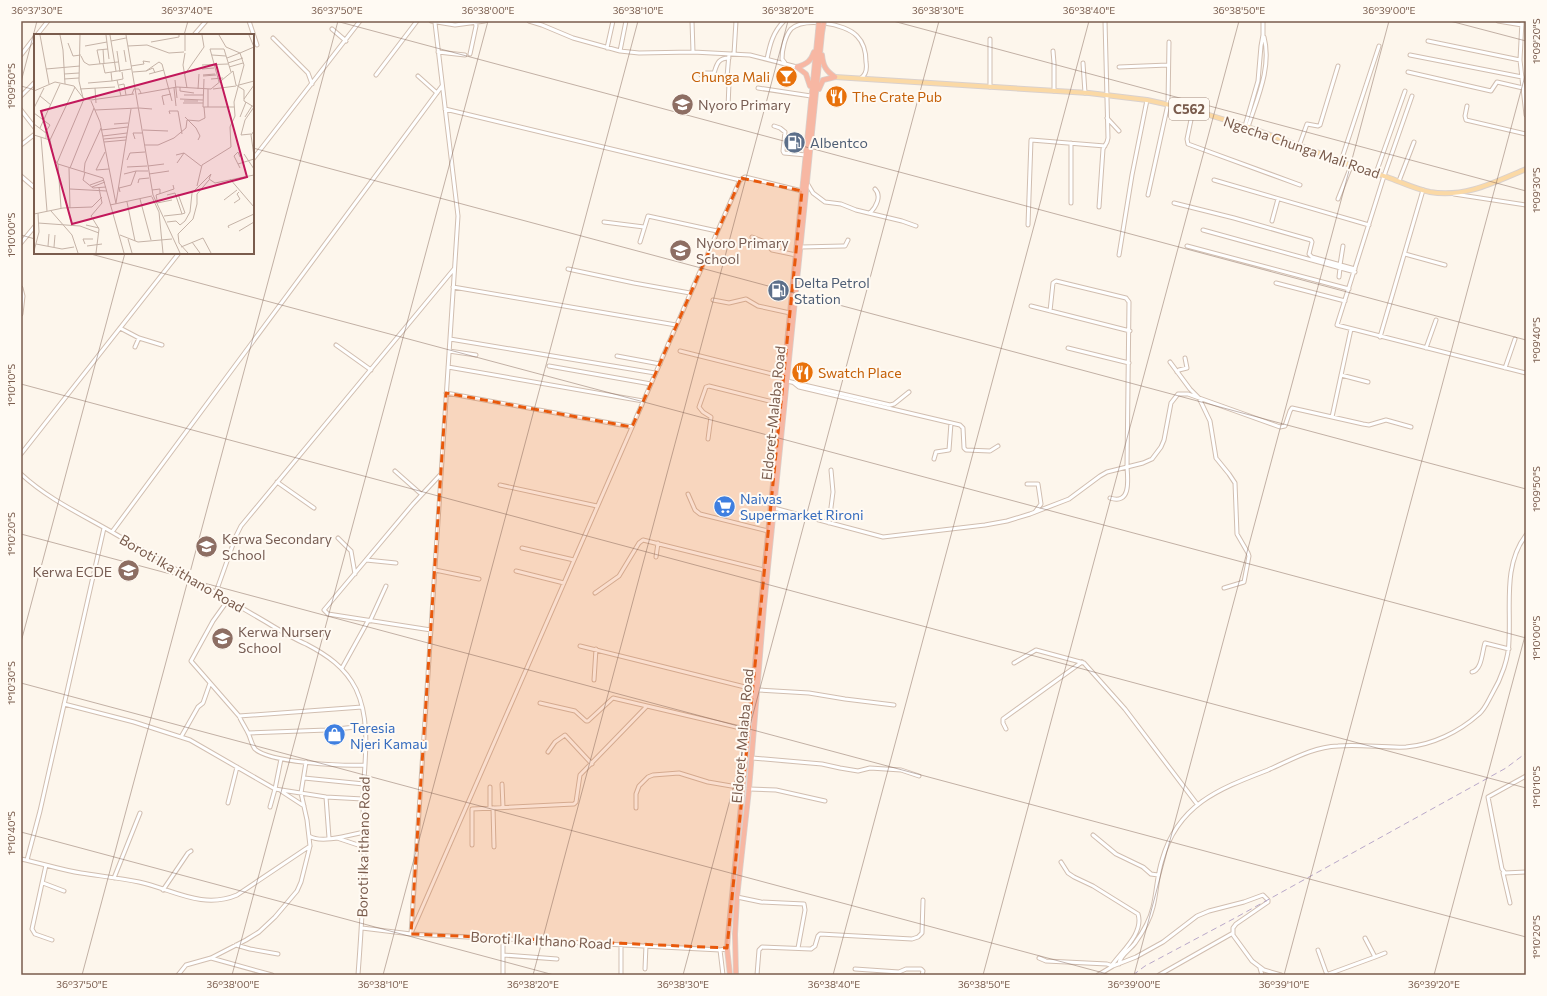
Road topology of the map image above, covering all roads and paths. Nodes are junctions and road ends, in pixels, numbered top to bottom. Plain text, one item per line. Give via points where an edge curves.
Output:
1 (48, 21) edge
2 (206, 21) edge
3 (249, 21) edge
4 (360, 21) edge
5 (417, 21) edge
6 (431, 21) edge
7 (485, 21) edge
8 (530, 21) edge
9 (613, 21) edge
10 (626, 21) edge
11 (692, 21) edge
12 (736, 21) edge
13 (784, 21) edge
14 (819, 21) edge
15 (824, 21) edge
16 (1105, 21) edge
17 (1263, 21) edge
18 (1498, 21) edge
19 (1522, 21) edge
20 (475, 22) edge
21 (435, 23) junction
22 (1522, 25) junction
23 (332, 28) dead end
24 (820, 32) junction
25 (38, 34) edge
26 (195, 34) edge
27 (253, 34) edge
28 (1263, 35) junction
29 (254, 36) edge
30 (34, 38) edge
31 (273, 38) dead end
32 (990, 39) dead end
33 (346, 41) junction
34 (1428, 41) dead end
35 (1170, 42) dead end
36 (819, 43) junction
37 (257, 45) dead end
38 (1378, 46) dead end
39 (607, 48) junction
40 (620, 51) junction
41 (1053, 51) dead end
42 (438, 52) junction
43 (693, 52) junction
44 (21, 54) edge
45 (470, 54) dead end
46 (734, 54) junction
47 (465, 55) dead end
48 (1410, 55) dead end
49 (729, 56) junction
50 (767, 58) junction
51 (1520, 60) junction
52 (785, 63) junction
53 (1083, 63) dead end
54 (1168, 65) junction
55 (797, 66) junction
56 (1338, 66) dead end
57 (1119, 67) dead end
58 (1408, 72) dead end
59 (376, 75) dead end
60 (700, 75) dead end
61 (418, 76) dead end
62 (835, 77) junction
63 (1522, 77) junction
64 (861, 78) junction
65 (34, 83) edge
66 (312, 84) junction
67 (442, 86) junction
68 (990, 87) junction
69 (758, 88) dead end
70 (1523, 88) junction
71 (1054, 91) junction
72 (1405, 91) dead end
73 (437, 92) junction
74 (1085, 92) junction
75 (1107, 94) junction
76 (812, 95) junction
77 (21, 96) edge
78 (1412, 96) dead end
79 (1147, 100) junction
80 (815, 103) junction
81 (1168, 104) junction
82 (1467, 106) dead end
83 (728, 107) dead end
84 (445, 109) junction
85 (21, 110) edge
86 (1193, 110) junction
87 (1526, 115) edge
88 (1107, 118) junction
89 (774, 126) dead end
90 (34, 127) edge
91 (1247, 127) junction
92 (1119, 131) dead end
93 (1526, 134) edge
94 (34, 135) edge
95 (1071, 142) junction
96 (1414, 142) dead end
97 (21, 145) edge
98 (1105, 146) junction
99 (1299, 146) junction
100 (806, 155) junction
101 (254, 157) edge
102 (1341, 161) junction
103 (1351, 166) junction
104 (1526, 169) edge
105 (1376, 173) junction
106 (21, 176) edge
107 (1384, 176) junction
108 (740, 180) junction
109 (1214, 180) dead end
110 (1399, 181) junction
111 (807, 183) junction
112 (1300, 185) dead end
113 (34, 187) edge
114 (875, 188) dead end
115 (1423, 190) junction
116 (802, 191) junction
117 (1453, 194) junction
118 (1148, 195) dead end
119 (1278, 199) junction
120 (1338, 199) dead end
121 (1071, 203) dead end
122 (1174, 203) dead end
123 (1526, 205) edge
124 (1099, 207) dead end
125 (870, 213) junction
126 (1272, 221) dead end
127 (604, 222) dead end
128 (1028, 225) dead end
129 (1369, 225) junction
130 (916, 226) dead end
131 (34, 227) edge
132 (644, 227) junction
133 (1203, 230) dead end
134 (717, 231) junction
135 (752, 237) dead end
136 (848, 240) dead end
137 (640, 242) dead end
138 (21, 243) edge
139 (1187, 246) dead end
140 (1343, 246) dead end
141 (801, 247) junction
142 (178, 254) edge
143 (1405, 254) junction
144 (796, 255) junction
145 (1120, 255) dead end
146 (1445, 265) dead end
147 (1340, 266) junction
148 (454, 269) junction
149 (568, 269) dead end
150 (1355, 270) junction
151 (1339, 277) dead end
152 (1276, 283) dead end
153 (453, 287) junction
154 (21, 288) edge
155 (1349, 289) junction
156 (690, 293) junction
157 (713, 300) dead end
158 (1345, 301) junction
159 (1031, 306) dead end
160 (1050, 311) junction
161 (790, 313) junction
162 (21, 314) edge
163 (1436, 320) dead end
164 (676, 325) junction
165 (120, 328) junction
166 (1351, 329) junction
167 (1130, 331) junction
168 (1380, 337) junction
169 (139, 338) junction
170 (450, 339) junction
171 (1515, 339) dead end
172 (162, 345) dead end
173 (336, 345) dead end
174 (135, 347) dead end
175 (1068, 348) dead end
176 (1426, 348) junction
177 (449, 351) junction
178 (680, 351) dead end
179 (476, 355) dead end
180 (617, 356) dead end
181 (1185, 358) dead end
182 (1170, 362) dead end
183 (1129, 363) junction
184 (660, 364) junction
185 (549, 366) dead end
186 (448, 367) junction
187 (1505, 368) junction
188 (371, 370) junction
189 (1177, 372) junction
190 (655, 373) junction
191 (1526, 373) edge
192 (1341, 375) junction
193 (785, 379) junction
194 (794, 382) junction
195 (1368, 382) dead end
196 (651, 384) junction
197 (909, 392) dead end
198 (446, 393) junction
199 (1199, 398) junction
200 (643, 401) junction
201 (781, 404) junction
202 (1332, 416) junction
203 (950, 423) junction
204 (632, 427) junction
205 (1411, 427) dead end
206 (708, 439) dead end
207 (998, 446) dead end
208 (21, 454) edge
209 (934, 458) dead end
210 (1127, 467) junction
211 (831, 470) dead end
212 (394, 471) dead end
213 (21, 474) edge
214 (441, 474) junction
215 (277, 482) junction
216 (1027, 484) dead end
217 (500, 485) dead end
218 (422, 494) junction
219 (688, 494) dead end
220 (1110, 498) dead end
221 (597, 506) junction
222 (314, 508) dead end
223 (774, 508) junction
224 (1033, 513) junction
225 (829, 523) junction
226 (104, 528) junction
227 (768, 531) junction
228 (112, 532) junction
229 (1526, 535) edge
230 (338, 538) dead end
231 (658, 543) junction
232 (522, 548) dead end
233 (656, 557) dead end
234 (366, 560) junction
235 (574, 560) junction
236 (396, 563) dead end
237 (435, 570) junction
238 (764, 570) junction
239 (516, 571) dead end
240 (355, 574) junction
241 (479, 579) dead end
242 (564, 583) junction
243 (386, 586) dead end
244 (1224, 588) dead end
245 (216, 592) junction
246 (595, 593) dead end
247 (228, 600) junction
248 (369, 621) junction
249 (431, 630) junction
250 (580, 646) dead end
251 (596, 649) junction
252 (1509, 649) junction
253 (1082, 662) junction
254 (1014, 664) dead end
255 (342, 668) junction
256 (1472, 672) dead end
257 (594, 680) dead end
258 (210, 683) junction
259 (755, 690) junction
260 (540, 703) dead end
261 (64, 704) junction
262 (894, 705) dead end
263 (647, 706) junction
264 (362, 707) junction
265 (239, 716) junction
266 (365, 726) junction
267 (1006, 729) dead end
268 (748, 730) junction
269 (248, 734) junction
270 (181, 737) junction
271 (548, 752) dead end
272 (752, 758) junction
273 (281, 759) junction
274 (306, 762) junction
275 (592, 764) junction
276 (365, 765) junction
277 (238, 767) junction
278 (919, 776) dead end
279 (1526, 776) edge
280 (304, 778) junction
281 (364, 784) junction
282 (502, 784) dead end
283 (490, 787) dead end
284 (743, 788) junction
285 (275, 789) junction
286 (749, 789) junction
287 (280, 790) junction
288 (301, 793) junction
289 (326, 797) junction
290 (363, 799) junction
291 (825, 801) dead end
292 (228, 803) dead end
293 (1197, 804) junction
294 (304, 806) junction
295 (270, 807) dead end
296 (503, 807) junction
297 (491, 808) junction
298 (636, 808) dead end
299 (140, 813) dead end
300 (364, 832) junction
301 (1093, 835) dead end
302 (309, 836) junction
303 (329, 838) junction
304 (335, 838) junction
305 (472, 845) dead end
306 (310, 846) junction
307 (494, 846) dead end
308 (364, 847) junction
309 (191, 851) dead end
310 (21, 859) edge
311 (27, 860) junction
312 (1061, 862) dead end
313 (46, 865) junction
314 (1526, 872) edge
315 (1505, 873) junction
316 (1158, 875) junction
317 (114, 878) junction
318 (42, 883) junction
319 (163, 890) junction
320 (64, 891) dead end
321 (737, 898) junction
322 (923, 900) dead end
323 (1510, 903) dead end
324 (362, 928) junction
325 (1233, 933) junction
326 (410, 934) junction
327 (503, 938) junction
328 (1365, 938) dead end
329 (52, 940) dead end
330 (621, 944) junction
331 (236, 945) junction
332 (646, 946) junction
333 (728, 948) junction
334 (798, 948) junction
335 (720, 950) junction
336 (1318, 950) dead end
337 (1386, 953) dead end
338 (278, 954) dead end
339 (503, 955) junction
340 (1375, 957) junction
341 (211, 958) junction
342 (1039, 958) dead end
343 (557, 959) dead end
344 (1119, 964) junction
345 (1113, 965) junction
346 (1260, 968) junction
347 (645, 969) dead end
348 (855, 969) dead end
349 (178, 975) edge
350 (272, 975) edge
351 (358, 975) edge
352 (503, 975) edge
353 (621, 975) edge
354 (723, 975) edge
355 (730, 975) edge
356 (736, 975) edge
357 (757, 975) edge
358 (922, 975) edge
359 (1098, 975) edge
360 (1159, 975) edge
361 (1262, 975) edge
362 (1281, 975) edge
363 (1326, 975) edge

1 - 25 street
2 - 26 street
3 - 27 street
4 - 33 street
5 - 59 street
6 - 21 street
7 - 20 street
8 - 39 street
9 - 39 street
10 - 40 street
11 - 43 street
12 - 46 street
13 - 50 street via 771,40
14 - 24 highway, bridge
15 - 24 highway, Eldoret-Malaba Road, bridge
16 - 75 street
17 - 28 street
18 - 22 street
19 - 22 street
20 - 21 street via 455,25
20 - 45 street
21 - 42 street
22 - 51 street
23 - 33 street
24 - 36 highway, Eldoret-Malaba Road
28 - 91 street via 1258,81
28 - 91 street via 1267,47 1265,72
29 - 37 street
30 - 44 street
31 - 66 street via 308,73
32 - 68 street
33 - 66 street
34 - 51 street
35 - 54 street
36 - 55 highway via 811,60
36 - 62 highway via 824,66
36 - 76 highway, Eldoret-Malaba Road
36 - 80 highway, Eldoret-Malaba Road
38 - 102 street
39 - 40 street
40 - 43 street
41 - 71 street
42 - 47 street
42 - 67 street
43 - 49 street
46 - 49 street
46 - 50 street
48 - 63 street
49 - 60 street via 720,60 715,72
49 - 83 street
50 - 52 street
51 - 63 street
52 - 55 street
52 - 64 street via 782,59 785,43 793,28 804,23 836,26 851,31 864,46 867,67
53 - 74 street
54 - 57 street
54 - 81 street
55 - 76 highway via 808,78
56 - 99 street via 1320,124 1307,124
58 - 70 street via 1491,91 1497,82
61 - 73 street
62 - 64 main road, Ngecha Chunga Mali Road / C562
62 - 80 highway via 827,78 821,84
63 - 70 street
64 - 68 main road, Ngecha Chunga Mali Road / C562
65 - 77 street
66 - 101 street
67 - 73 street
67 - 84 street
68 - 71 main road, Ngecha Chunga Mali Road / C562
69 - 76 street
70 - 87 street
71 - 74 main road, Ngecha Chunga Mali Road / C562
72 - 105 street
73 - 228 street
74 - 75 main road, Ngecha Chunga Mali Road / C562
75 - 79 main road, Ngecha Chunga Mali Road / C562
75 - 88 street
76 - 100 highway, Eldoret-Malaba Road
78 - 107 street
79 - 81 main road, Ngecha Chunga Mali Road / C562
79 - 145 street
80 - 111 highway, Eldoret-Malaba Road
81 - 86 main road, Ngecha Chunga Mali Road / C562
81 - 118 street
82 - 93 street via 1466,120
84 - 108 street
84 - 148 street via 458,212
85 - 90 street
86 - 91 main road, Ngecha Chunga Mali Road / C562
86 - 112 street via 1188,144
88 - 92 street
88 - 98 street via 1108,140
89 - 100 street via 785,132 784,154
91 - 99 main road, Ngecha Chunga Mali Road / C562
94 - 97 street
95 - 98 street
95 - 121 street
95 - 128 street via 1031,140
96 - 110 street
98 - 124 street
99 - 102 main road, Ngecha Chunga Mali Road / C562
100 - 116 highway, Eldoret-Malaba Road
102 - 103 main road, Ngecha Chunga Mali Road / C562
103 - 105 main road, Ngecha Chunga Mali Road / C562
103 - 120 street
104 - 117 main road, Ngecha Chunga Mali Road / C562 via 1478,189
105 - 107 main road, Ngecha Chunga Mali Road / C562
106 - 113 street
107 - 110 main road, Ngecha Chunga Mali Road / C562
107 - 129 street
108 - 116 street via 745,177
108 - 134 street
109 - 119 street
110 - 115 main road, Ngecha Chunga Mali Road / C562
111 - 125 street via 813,194 825,202
111 - 141 highway, Eldoret-Malaba Road
114 - 125 street via 878,198 875,208
115 - 117 main road, Ngecha Chunga Mali Road / C562
115 - 143 street
116 - 144 highway, Eldoret-Malaba Road
117 - 123 street
119 - 126 street
119 - 129 street
122 - 147 street via 1311,240 1310,255
125 - 130 street
127 - 132 street
129 - 150 street
131 - 138 street
132 - 134 street via 648,216
132 - 137 street
133 - 147 street
134 - 156 street
135 - 144 street via 765,242 771,249
136 - 141 street via 845,246
139 - 155 street
140 - 147 street
141 - 193 highway, Eldoret-Malaba Road
142 - 165 street
143 - 146 street
143 - 168 street
144 - 161 highway, Eldoret-Malaba Road
147 - 150 street
147 - 151 street
148 - 153 street
148 - 188 street
149 - 156 street
150 - 155 street
152 - 158 street
153 - 164 street
153 - 170 street
154 - 162 street
155 - 158 street
156 - 164 street
157 - 161 street via 729,303 746,299 758,306
158 - 166 street via 1337,324
159 - 160 street
160 - 167 street
160 - 167 street via 1053,283 1056,281 1126,298 1129,302
161 - 193 highway, Eldoret-Malaba Road
163 - 176 street
164 - 184 street
165 - 169 street
165 - 208 street
166 - 168 street
166 - 192 street
167 - 183 street
168 - 176 street
169 - 172 street
169 - 174 street
170 - 177 street
170 - 190 street
171 - 187 street
173 - 188 street
175 - 183 street
176 - 187 street
177 - 179 street
177 - 186 street
178 - 193 street
180 - 184 street
181 - 189 street via 1187,368
182 - 189 street
183 - 210 street
184 - 190 street
185 - 196 street
186 - 198 street
186 - 200 street
187 - 191 street
188 - 215 street
189 - 199 street
190 - 196 street
192 - 195 street
192 - 202 street
193 - 194 street
193 - 201 highway, Eldoret-Malaba Road
193 - 223 highway, Eldoret-Malaba Road
194 - 197 street via 890,405
194 - 203 street via 799,387
196 - 200 street
198 - 204 street
198 - 214 street
199 - 202 street via 1280,427 1285,426 1292,408
199 - 210 street via 1181,393 1175,397 1171,403 1164,440 1158,451 1147,462
199 - 244 street via 1210,421 1216,458 1235,483 1237,534 1249,554 1244,582
200 - 204 street
201 - 206 street via 706,387 699,407 711,417
201 - 227 highway, Eldoret-Malaba Road
202 - 205 street via 1369,425 1386,420
203 - 207 street via 963,427 965,449 990,451
203 - 209 street via 949,450 936,452
204 - 221 street
210 - 220 street via 1128,486 1125,494 1116,499
210 - 224 street via 1100,476 1069,499
211 - 225 street via 833,492
212 - 218 street
213 - 226 street, Boroti Ika ithano Road via 51,497
214 - 218 street
214 - 237 street
215 - 222 street
215 - 245 street via 241,526
216 - 224 street via 1038,484 1041,504
217 - 221 street
218 - 234 street
219 - 227 street via 695,510 700,514
221 - 235 street
223 - 225 street
223 - 259 highway, Eldoret-Malaba Road
224 - 225 street via 1007,521 891,537 876,536
226 - 228 street, Boroti Ika ithano Road
226 - 261 street
227 - 238 highway, Eldoret-Malaba Road
228 - 245 street, Boroti Ika ithano Road
229 - 252 street via 1518,549 1509,581
230 - 240 street via 351,551
231 - 233 street
231 - 238 street
231 - 246 street via 642,541 619,576
232 - 235 street
234 - 236 street
234 - 240 street
235 - 242 street
237 - 241 street
237 - 249 street
238 - 259 highway, Eldoret-Malaba Road
239 - 242 street
240 - 248 street via 324,611 328,614
242 - 326 street
243 - 248 street
245 - 247 street, Boroti Ika ithano Road
247 - 255 street, Boroti Ika ithano Road via 326,655
247 - 258 street via 213,621 191,662
248 - 249 street
248 - 255 street
249 - 326 street
250 - 251 street
251 - 257 street
251 - 259 street
252 - 256 street via 1485,643 1479,667
252 - 293 street via 1498,682 1482,712 1440,739 1406,747 1337,746 1313,750 1220,790
253 - 254 street via 1036,650
253 - 267 street via 1003,719
253 - 293 street via 1125,709
255 - 264 street, Boroti Ika ithano Road via 356,689
258 - 265 street
258 - 270 street via 203,703 198,707
259 - 262 street via 809,692
259 - 268 highway, Eldoret-Malaba Road
259 - 272 highway, Eldoret-Malaba Road
260 - 263 street via 575,711 588,721 614,698
261 - 270 street
261 - 311 street
263 - 268 street
263 - 275 street
264 - 265 street
264 - 266 street, Boroti Ika ithano Road
265 - 269 street
266 - 269 street
266 - 276 street, Boroti Ika ithano Road
268 - 284 highway, Eldoret-Malaba Road
269 - 273 street via 255,748
270 - 277 street
271 - 275 street via 555,742 565,735
272 - 278 street via 822,764 858,771 870,768 900,770
272 - 286 highway, Eldoret-Malaba Road
273 - 274 street
273 - 285 street
274 - 276 street via 344,766
274 - 280 street
275 - 296 street via 580,777 574,804
276 - 281 street, Boroti Ika ithano Road
277 - 285 street
277 - 292 street
279 - 315 street via 1488,797 1502,869
280 - 281 street
280 - 288 street
281 - 290 street, Boroti Ika ithano Road
282 - 296 street
283 - 297 street
284 - 298 street via 708,782 679,773 653,776 639,786
284 - 333 highway, Eldoret-Malaba Road
285 - 287 street
285 - 295 street
286 - 291 street via 776,790
286 - 321 highway, Eldoret-Malaba Road
287 - 288 street
287 - 294 street
288 - 289 street
288 - 294 street
289 - 290 street
289 - 303 street
290 - 300 street, Boroti Ika ithano Road
293 - 316 street via 1168,842
294 - 302 street
296 - 297 street
297 - 305 street via 472,810
297 - 307 street
299 - 317 street
300 - 304 street
300 - 308 street, Boroti Ika ithano Road
301 - 316 street via 1116,854 1143,867 1151,874
302 - 303 street via 314,839
302 - 306 street
303 - 304 street
304 - 308 street
306 - 319 street via 266,877 230,898 196,900
306 - 331 street via 301,882 294,895 259,932
308 - 324 street, Boroti Ika ithano Road
309 - 319 street
310 - 311 street
311 - 313 street
312 - 345 street via 1068,873 1138,914 1139,922 1134,936
313 - 317 street
313 - 318 street
314 - 315 street
315 - 323 street
316 - 344 street via 1148,923
317 - 319 street via 140,882
318 - 320 street
318 - 329 street via 32,928 35,934
321 - 334 street via 804,904
321 - 356 highway, Eldoret-Malaba Road
322 - 334 street via 922,934 916,938 820,934 813,948
324 - 326 street, Boroti Ika Ithano Road
324 - 351 street, Boroti Ika ithano Road
325 - 344 street via 1238,922 1268,902 1265,895 1197,916 1163,942
325 - 346 street via 1244,951
325 - 360 street
326 - 327 street, Boroti Ika Ithano Road
327 - 330 street, Boroti Ika Ithano Road
327 - 339 street
328 - 340 street
330 - 332 street, Boroti Ika Ithano Road
330 - 353 street
331 - 338 street
331 - 341 street
332 - 335 street, Boroti Ika Ithano Road
332 - 347 street
333 - 335 street, Boroti Ika Ithano Road
333 - 355 highway, Eldoret-Malaba Road
334 - 357 street via 760,947
335 - 354 street
336 - 363 street
337 - 340 street
339 - 343 street
339 - 352 street
340 - 363 street
341 - 349 street via 186,965
341 - 350 street
342 - 345 street via 1046,961
344 - 345 street
345 - 359 street
346 - 361 street
346 - 362 street
348 - 358 street via 899,972 906,968 921,969

